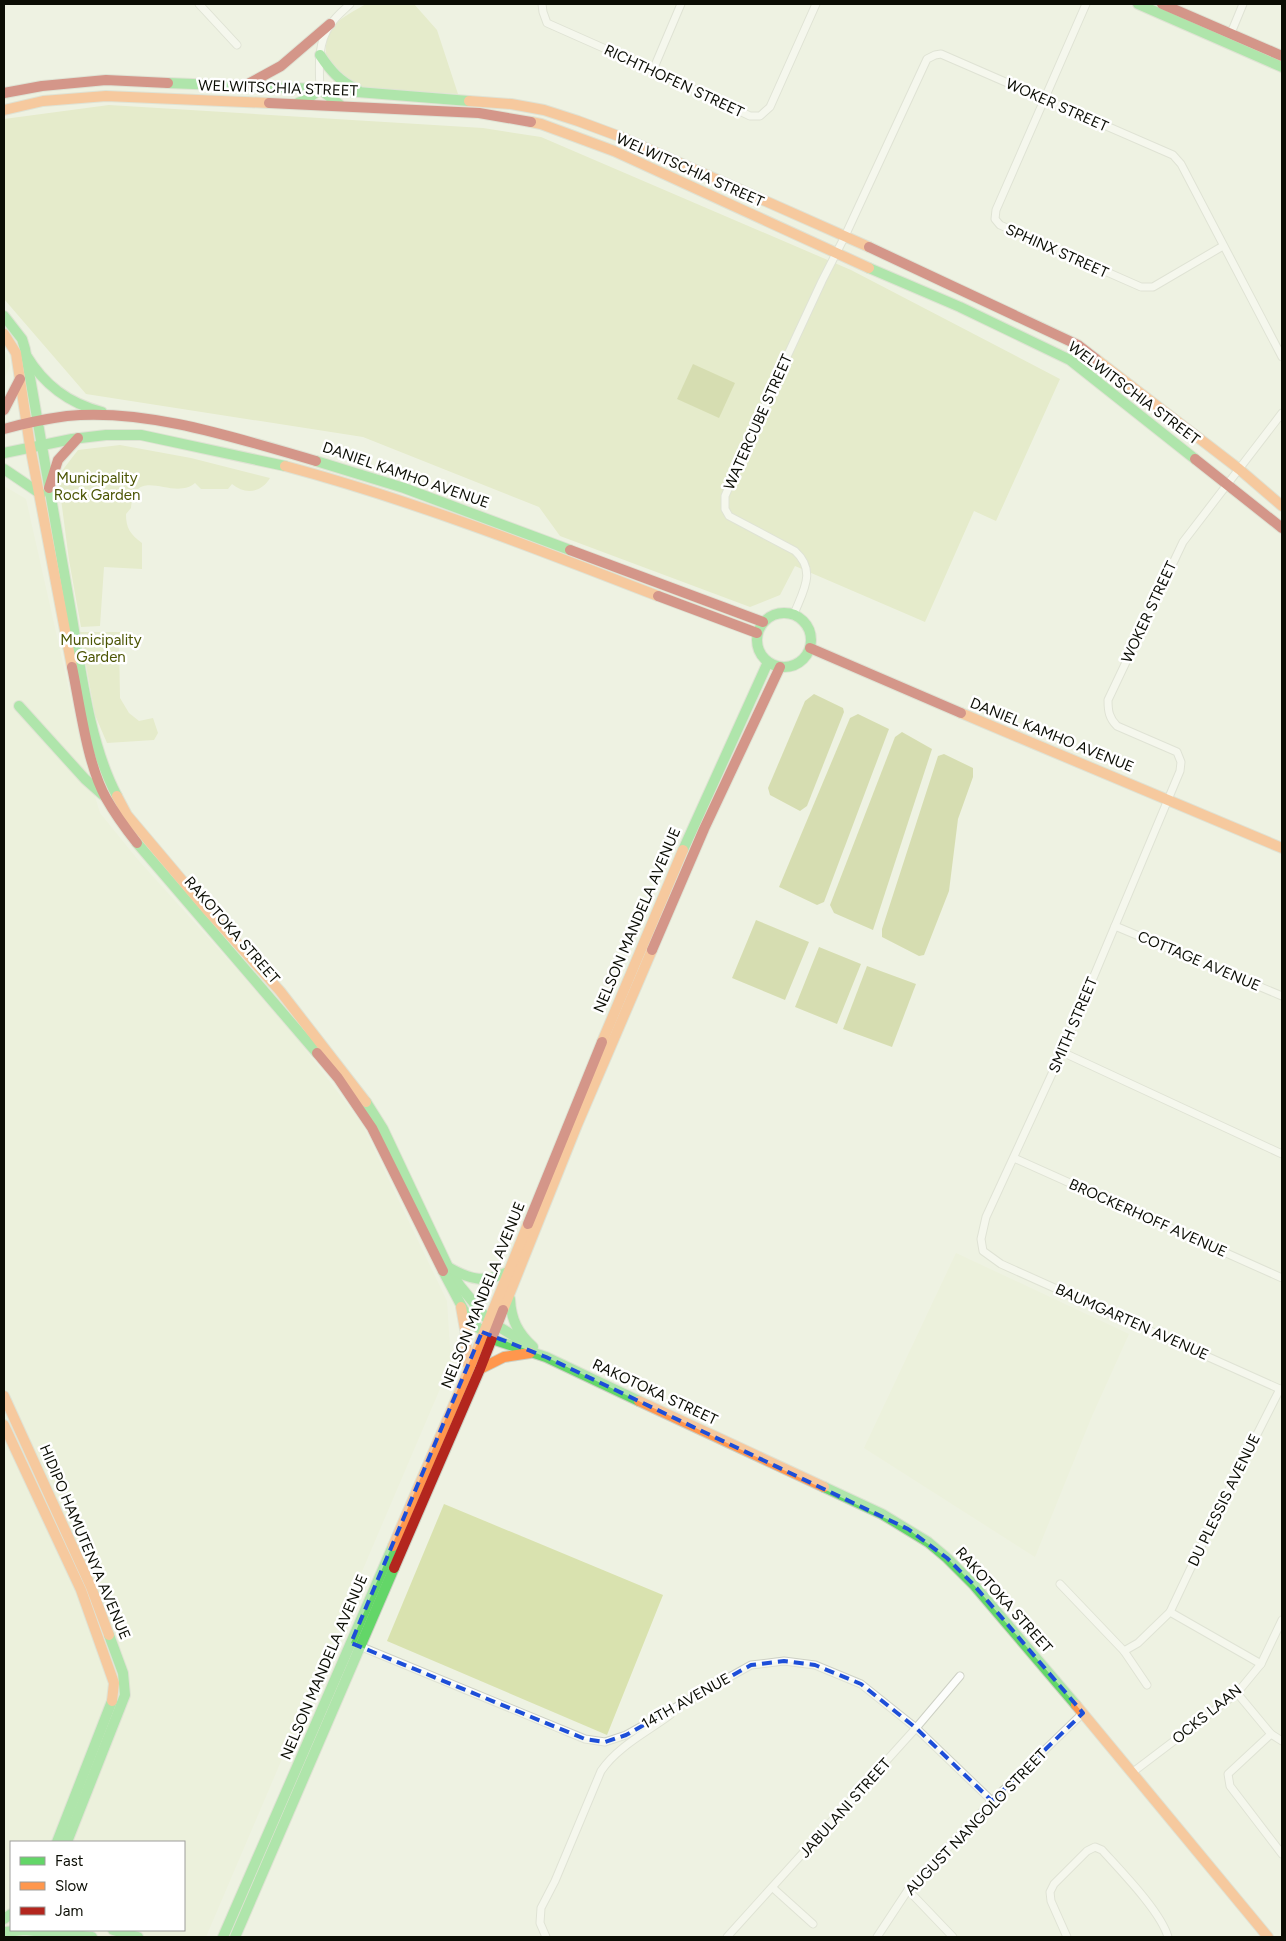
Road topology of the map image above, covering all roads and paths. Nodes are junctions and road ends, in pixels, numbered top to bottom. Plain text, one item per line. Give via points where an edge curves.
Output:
1 (199, 4) edge
2 (350, 4) edge
3 (542, 4) edge
4 (681, 4) edge
5 (816, 4) edge
6 (1086, 4) edge
7 (1138, 4) edge
8 (1162, 4) edge
9 (1243, 4) edge
10 (330, 24) junction
11 (1231, 33) junction
12 (237, 44) dead end
13 (320, 55) junction
14 (1282, 56) edge
15 (1282, 67) edge
16 (653, 70) junction
17 (240, 87) junction
18 (320, 89) junction
19 (4, 93) edge
20 (368, 93) junction
21 (1044, 100) junction
22 (295, 105) junction
23 (340, 105) junction
24 (4, 110) edge
25 (845, 236) junction
26 (1223, 246) junction
27 (836, 253) junction
28 (4, 316) edge
29 (4, 334) edge
30 (26, 354) junction
31 (1282, 357) edge
32 (20, 379) junction
33 (4, 410) edge
34 (1282, 413) edge
35 (121, 416) junction
36 (38, 420) junction
37 (27, 423) junction
38 (4, 429) edge
39 (78, 438) junction
40 (42, 443) junction
41 (30, 446) junction
42 (4, 453) edge
43 (4, 469) edge
44 (1239, 469) junction
45 (1227, 483) junction
46 (45, 491) junction
47 (1282, 506) edge
48 (1282, 528) edge
49 (794, 614) junction
50 (763, 622) junction
51 (757, 633) junction
52 (810, 648) junction
53 (768, 662) junction
54 (780, 667) junction
55 (19, 706) dead end
56 (105, 797) junction
57 (1169, 799) junction
58 (1282, 848) edge
59 (1116, 926) junction
60 (1282, 996) edge
61 (1062, 1052) junction
62 (1282, 1154) edge
63 (1014, 1158) junction
64 (983, 1251) joint
65 (448, 1267) junction
66 (510, 1271) junction
67 (1282, 1278) edge
68 (510, 1294) junction
69 (461, 1307) junction
70 (488, 1320) junction
71 (497, 1326) junction
72 (482, 1332) junction
73 (492, 1339) junction
74 (531, 1350) junction
75 (480, 1369) junction
76 (467, 1374) junction
77 (1281, 1390) edge
78 (4, 1396) edge
79 (4, 1425) edge
80 (1060, 1584) dead end
81 (1170, 1612) junction
82 (1282, 1620) edge
83 (356, 1645) junction
84 (1124, 1651) junction
85 (1260, 1664) junction
86 (960, 1676) dead end
87 (1147, 1685) dead end
88 (1237, 1693) junction
89 (695, 1697) junction
90 (1083, 1713) junction
91 (916, 1728) junction
92 (1271, 1734) junction
93 (1282, 1741) edge
94 (1132, 1772) junction
95 (992, 1801) junction
96 (57, 1841) edge
97 (67, 1841) edge
98 (1282, 1854) edge
99 (772, 1888) junction
100 (908, 1890) junction
101 (813, 1924) dead end
102 (36, 1931) edge
103 (117, 1931) edge
104 (51, 1932) edge
105 (238, 1934) edge
106 (222, 1936) edge
107 (92, 1937) edge
108 (138, 1937) edge
109 (546, 1937) edge
110 (727, 1937) edge
111 (877, 1937) edge
112 (953, 1937) edge
113 (1068, 1937) edge
114 (1168, 1937) edge
115 (1268, 1937) edge

1 - 12 street
2 - 10 street
3 - 16 street, RICHTHOFEN STREET via 548,23
4 - 16 street
5 - 16 street, RICHTHOFEN STREET via 770,107 760,116 750,116
6 - 21 street, SPHINX STREET
7 - 15 street
8 - 11 street
9 - 11 street
10 - 13 street via 322,40
10 - 17 street via 274,71
11 - 14 street
13 - 18 street
13 - 20 street via 335,77
17 - 18 street, WELWITSCHIA STREET
17 - 19 street, WELWITSCHIA STREET via 106,80
18 - 20 street, WELWITSCHIA STREET
18 - 22 street
18 - 23 street
20 - 25 street, WELWITSCHIA STREET via 482,100 544,110 621,137
21 - 25 street, WOKER STREET via 941,54 927,59
21 - 26 street, WOKER STREET via 1172,155 1181,164
21 - 26 street, SPHINX STREET via 996,210 1000,226 1141,287 1153,288
22 - 23 street, WELWITSCHIA STREET
22 - 24 street, WELWITSCHIA STREET via 106,96 43,101
23 - 27 street, WELWITSCHIA STREET via 479,112 541,124 614,151
25 - 27 street, WOKER STREET
25 - 44 street, WELWITSCHIA STREET via 1078,345
26 - 31 street, WOKER STREET
27 - 45 street, WELWITSCHIA STREET via 960,306 1070,360
27 - 49 street, WATERCUBE STREET via 725,496 725,509 729,516 803,558 807,570 806,584
28 - 30 street via 22,339
29 - 32 street, RAKOTOKA STREET via 16,353
30 - 35 street via 39,375 64,396 85,408
30 - 36 street, RAKOTOKA STREET
32 - 33 street
32 - 37 street, RAKOTOKA STREET
34 - 44 street, WOKER STREET
35 - 36 street, DANIEL KAMHO AVENUE
35 - 50 street, DANIEL KAMHO AVENUE via 174,424 360,473
36 - 37 street, DANIEL KAMHO AVENUE
36 - 40 street, RAKOTOKA STREET
37 - 38 street, DANIEL KAMHO AVENUE
37 - 41 street, RAKOTOKA STREET
39 - 40 street, DANIEL KAMHO AVENUE
39 - 46 street via 58,457
39 - 51 street, DANIEL KAMHO AVENUE via 143,436 317,474 490,532
40 - 41 street, DANIEL KAMHO AVENUE
40 - 46 street, RAKOTOKA STREET
41 - 42 street, DANIEL KAMHO AVENUE
41 - 46 street, RAKOTOKA STREET
43 - 46 street
44 - 45 street, WOKER STREET
44 - 47 street, WELWITSCHIA STREET
45 - 48 street, WELWITSCHIA STREET
45 - 57 street, WOKER STREET via 1183,542 1108,700 1110,719 1118,726 1180,756 1180,771
46 - 56 street, RAKOTOKA STREET via 85,733
46 - 65 street, RAKOTOKA STREET via 99,750 107,777 126,815 280,991 366,1103 387,1138
49 - 50 street via 776,613
49 - 52 street via 808,627 812,642
50 - 51 street
51 - 53 street via 758,650
52 - 54 street via 798,664
52 - 57 street, DANIEL KAMHO AVENUE via 941,706
53 - 54 street
53 - 66 street, NELSON MANDELA AVENUE via 626,982
54 - 68 street, NELSON MANDELA AVENUE via 704,829 635,989
55 - 56 street
56 - 69 street, RAKOTOKA STREET via 124,828 346,1090 372,1128
57 - 58 street, DANIEL KAMHO AVENUE
57 - 59 street, SMITH STREET
59 - 60 street, COTTAGE AVENUE
59 - 61 street, SMITH STREET
61 - 62 street
61 - 63 street, SMITH STREET
63 - 64 street, SMITH STREET via 986,1217 981,1239
63 - 67 street, BROCKERHOFF AVENUE
64 - 77 street, BAUMGARTEN AVENUE via 1001,1264
65 - 66 street via 466,1278 478,1280 491,1280
65 - 70 street, RAKOTOKA STREET
66 - 70 street, NELSON MANDELA AVENUE
68 - 71 street, NELSON MANDELA AVENUE
68 - 74 street via 514,1323
69 - 72 street, RAKOTOKA STREET
69 - 76 street via 468,1349
70 - 71 street, RAKOTOKA STREET
70 - 72 street, NELSON MANDELA AVENUE
71 - 73 street, NELSON MANDELA AVENUE
71 - 74 street, RAKOTOKA STREET
72 - 73 street, RAKOTOKA STREET
72 - 76 street, NELSON MANDELA AVENUE
73 - 74 street, RAKOTOKA STREET
73 - 75 street, NELSON MANDELA AVENUE
74 - 75 street via 503,1356
74 - 90 street, RAKOTOKA STREET via 882,1514 928,1542 974,1585
75 - 83 street, NELSON MANDELA AVENUE
76 - 83 street, NELSON MANDELA AVENUE
77 - 81 street, DU PLESSIS AVENUE
78 - 97 street, HIDIPO HAMUTENYA AVENUE via 91,1587 125,1682 122,1706
79 - 96 street, HIDIPO HAMUTENYA AVENUE via 81,1590 114,1683 112,1704
80 - 84 street
81 - 84 street, DU PLESSIS AVENUE via 1138,1643
81 - 85 street
82 - 85 street, OCKS LAAN
83 - 89 street, 14TH AVENUE via 585,1739 605,1742 626,1734
83 - 105 street, NELSON MANDELA AVENUE
83 - 106 street, NELSON MANDELA AVENUE
84 - 87 street
85 - 88 street, OCKS LAAN
86 - 91 street, JABULANI STREET
88 - 92 street
88 - 94 street, OCKS LAAN
89 - 91 street, 14TH AVENUE via 751,1665 784,1661 814,1666 861,1684
89 - 109 street via 618,1751 601,1771 541,1908 540,1923
90 - 94 street, RAKOTOKA STREET
90 - 95 street, AUGUST NANGOLO STREET
91 - 95 street, 14TH AVENUE
91 - 99 street, JABULANI STREET
92 - 93 street
92 - 98 street via 1228,1774 1228,1780
94 - 115 street, RAKOTOKA STREET
95 - 100 street, AUGUST NANGOLO STREET
99 - 101 street
99 - 110 street, JABULANI STREET
100 - 111 street, AUGUST NANGOLO STREET
100 - 112 street
102 - 104 street
103 - 108 street
104 - 107 street
113 - 114 street via 1050,1902 1050,1892 1087,1851 1095,1847 1102,1850 1140,1893

